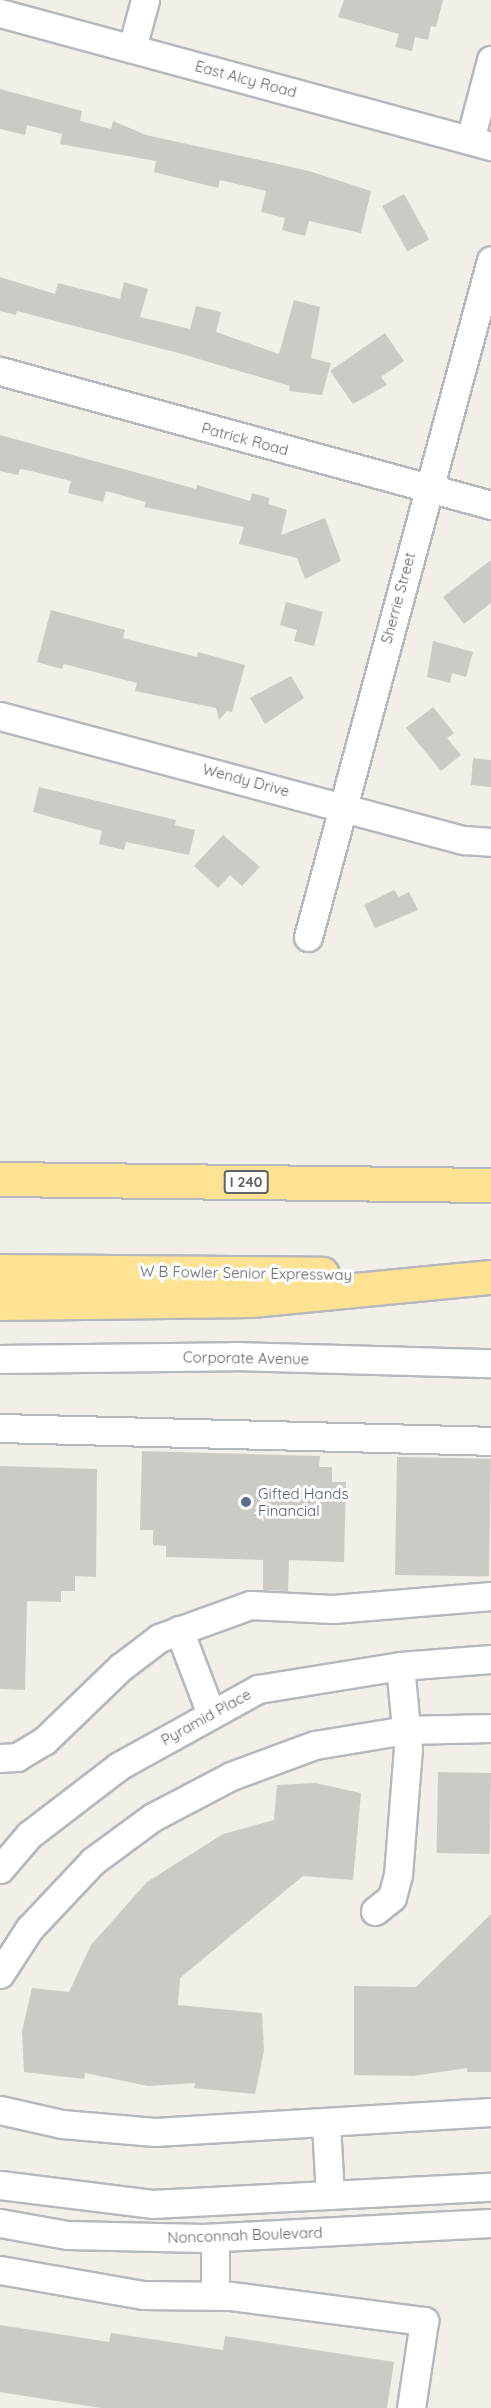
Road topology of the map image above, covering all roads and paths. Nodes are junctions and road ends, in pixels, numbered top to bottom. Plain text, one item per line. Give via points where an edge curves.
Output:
1 (145, 0) edge
2 (0, 13) edge
3 (132, 48) junction
4 (491, 60) edge
5 (480, 143) edge
6 (491, 260) edge
7 (0, 371) edge
8 (428, 489) junction
9 (491, 505) edge
10 (0, 716) edge
11 (341, 805) junction
12 (491, 842) edge
13 (308, 938) dead end
14 (0, 1179) edge
15 (491, 1185) edge
16 (0, 1271) edge
17 (491, 1276) edge
18 (0, 1303) edge
19 (0, 1359) edge
20 (491, 1363) edge
21 (0, 1428) edge
22 (491, 1441) edge
23 (491, 1596) edge
24 (179, 1630) junction
25 (491, 1659) edge
26 (400, 1666) junction
27 (211, 1714) junction
28 (491, 1728) edge
29 (406, 1730) junction
30 (0, 1758) edge
31 (0, 1869) edge
32 (375, 1911) dead end
33 (0, 1974) edge
34 (0, 2110) edge
35 (491, 2112) edge
36 (326, 2124) junction
37 (0, 2186) edge
38 (491, 2187) edge
39 (330, 2195) junction
40 (0, 2223) edge
41 (491, 2223) edge
42 (215, 2238) junction
43 (0, 2270) edge
44 (215, 2295) junction
45 (411, 2408) edge

1 - 3 street
2 - 3 street, East Alcy Road
3 - 5 street, East Alcy Road
4 - 5 street
6 - 8 street, Sherrie Street
7 - 8 street, Patrick Road
8 - 9 street, Patrick Road
8 - 11 street, Sherrie Street
10 - 11 street, Wendy Drive
11 - 12 street, Wendy Drive via 464,840
11 - 13 street, Sherrie Street
14 - 15 highway, I 240
16 - 17 highway, W B Fowler Senior Expressway
17 - 18 highway via 251,1300
19 - 20 street, Corporate Avenue via 234,1356
21 - 22 street
23 - 24 street via 333,1609 250,1605
24 - 27 street
24 - 30 street via 159,1638 121,1667 44,1741 17,1757
25 - 26 street, Pyramid Place
26 - 27 street, Pyramid Place via 258,1689
26 - 29 street
27 - 31 street, Pyramid Place via 74,1798 29,1835
28 - 29 street
29 - 32 street via 399,1875 392,1897
29 - 33 street via 315,1745 231,1776 153,1817 93,1861 29,1929
34 - 36 street via 62,2124 155,2132
35 - 36 street
36 - 39 street
37 - 39 street via 152,2204
38 - 39 street
40 - 42 street, Nonconnah Boulevard via 67,2235
41 - 42 street, Nonconnah Boulevard
42 - 44 street
43 - 44 street via 143,2295
44 - 45 street via 424,2321

